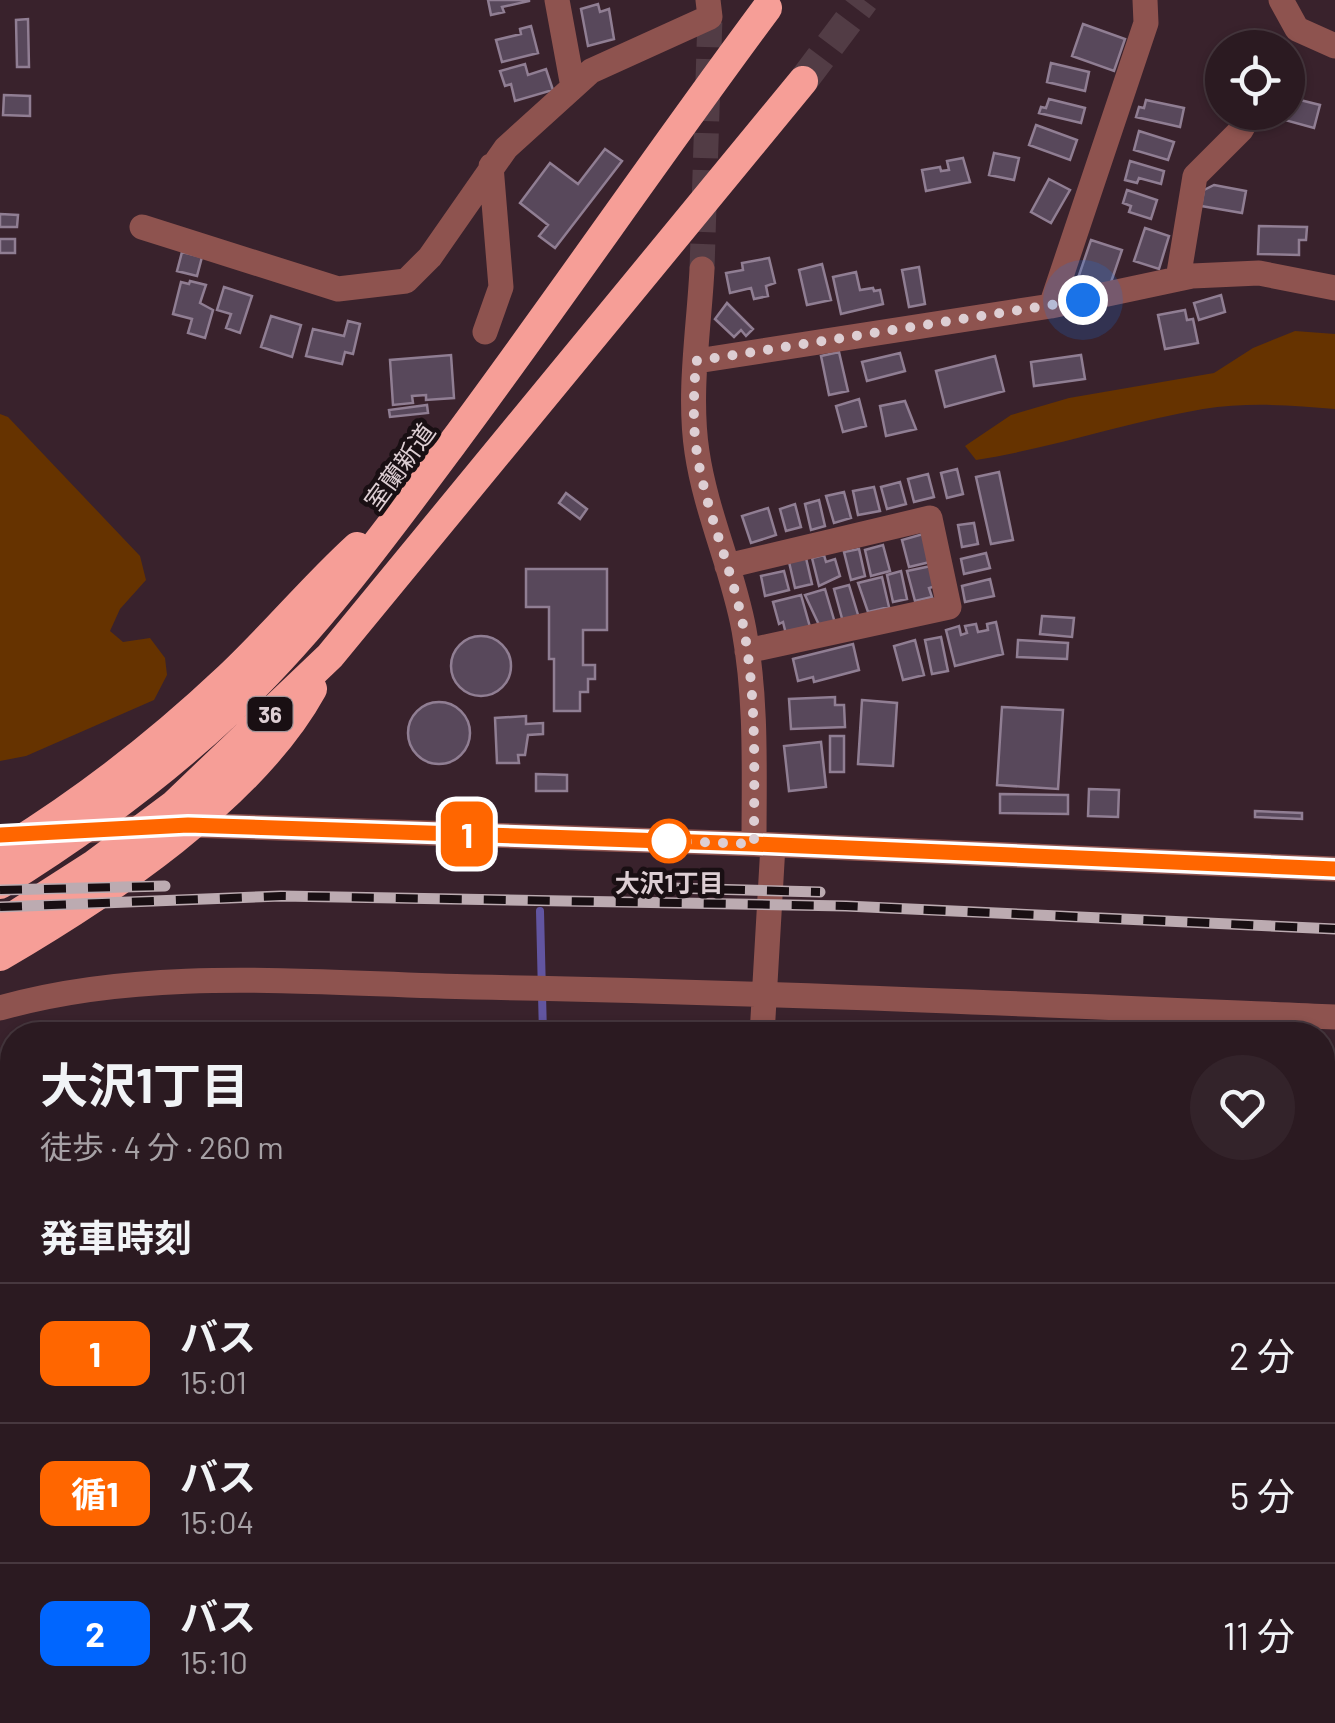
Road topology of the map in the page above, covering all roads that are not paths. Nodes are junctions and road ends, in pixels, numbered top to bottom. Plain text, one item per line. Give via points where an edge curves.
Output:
1 (557, 0) edge
2 (708, 0) edge
3 (1145, 0) edge
4 (1281, 0) edge
5 (767, 8) dead end
6 (1290, 30) edge
7 (1305, 40) edge
8 (1335, 46) edge
9 (803, 81) tunnel mouth
10 (573, 87) junction
11 (1241, 130) edge
12 (491, 166) junction
13 (142, 227) dead end
14 (702, 269) tunnel mouth
15 (1178, 279) junction
16 (1335, 288) edge
17 (1052, 306) junction
18 (485, 332) dead end
19 (696, 361) junction
20 (418, 491) junction
21 (727, 566) junction
22 (747, 652) junction
23 (330, 656) junction
24 (0, 835) edge
25 (763, 845) junction
26 (0, 853) edge
27 (1335, 869) edge
28 (0, 884) edge
29 (0, 925) edge
30 (0, 956) edge
31 (763, 992) junction
32 (0, 1008) edge
33 (1335, 1017) edge
34 (762, 1022) edge

1 - 10 street
2 - 10 street via 710,17 590,71
3 - 17 street via 1146,23
4 - 6 street
5 - 20 highway, 室蘭新道 / 36
7 - 8 street
9 - 23 highway, 36
10 - 12 street
11 - 15 street via 1196,176
12 - 13 street via 406,282 338,288
12 - 18 street via 501,288
14 - 19 street
15 - 16 street via 1259,273
15 - 17 street
17 - 19 street
19 - 21 street via 696,452
20 - 26 highway via 158,742
20 - 28 highway, 室蘭新道 / 36 via 309,628 230,710 139,790
21 - 22 street
21 - 22 street via 930,518 949,607
22 - 25 street
23 - 29 highway, 36 via 174,805
23 - 30 highway via 296,716 260,760 175,840
24 - 25 street via 188,825
25 - 27 street
25 - 31 street
31 - 32 street via 183,981 56,992
31 - 33 street
31 - 34 street

